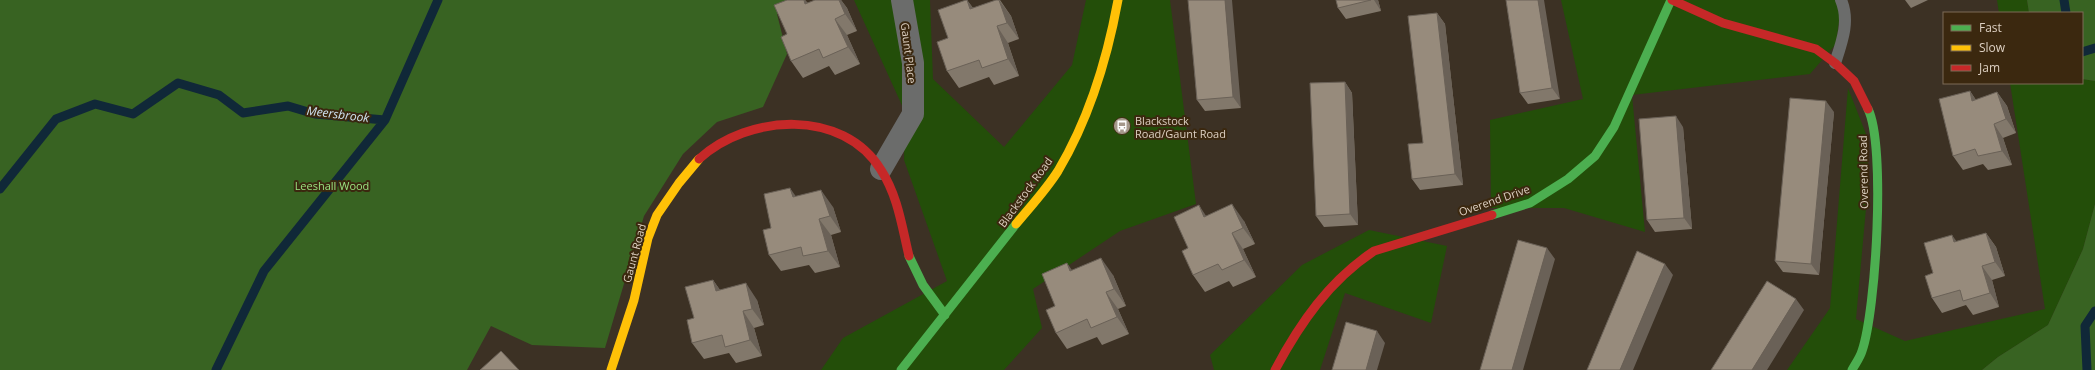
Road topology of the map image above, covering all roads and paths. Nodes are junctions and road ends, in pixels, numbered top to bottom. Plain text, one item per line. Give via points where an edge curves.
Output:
1 (902, 0) edge
2 (1118, 0) edge
3 (1672, 0) edge
4 (1842, 0) edge
5 (1835, 63) junction
6 (881, 169) junction
7 (945, 315) junction
8 (611, 370) edge
9 (901, 370) edge
10 (1275, 370) edge
11 (1852, 370) edge

1 - 6 street, Gaunt Place via 913,63 913,114
2 - 7 street, Blackstock Road via 1108,49 1092,95 1075,138 1057,172
3 - 5 street, Overend Road via 1723,23 1816,49
3 - 10 street, Overend Drive via 1614,128 1595,156 1568,179 1530,203 1374,251 1360,260 1310,310
4 - 5 lane via 1845,30
5 - 11 street, Overend Road via 1854,81 1871,115 1876,137 1877,207 1873,292 1862,351
6 - 7 street, Gaunt Road via 895,198 910,260 923,285
6 - 8 street, Gaunt Road via 857,142 827,128 794,124 759,128 731,137 700,158 679,182 657,214 648,238 634,300
7 - 9 street, Blackstock Road

